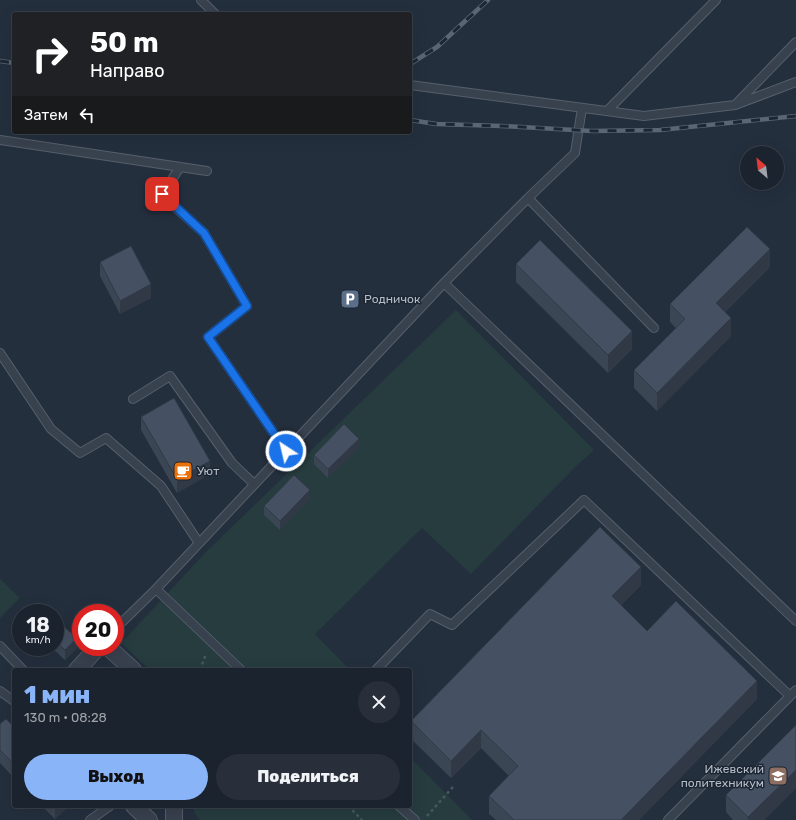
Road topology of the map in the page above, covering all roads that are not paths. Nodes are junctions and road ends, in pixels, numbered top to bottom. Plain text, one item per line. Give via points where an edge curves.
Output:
1 (202, 0) edge
2 (716, 0) edge
3 (214, 12) edge
4 (796, 42) edge
5 (796, 82) edge
6 (412, 85) edge
7 (735, 105) junction
8 (582, 108) junction
9 (607, 111) junction
10 (0, 140) edge
11 (180, 167) junction
12 (207, 171) dead end
13 (528, 198) junction
14 (444, 283) junction
15 (654, 328) dead end
16 (0, 353) edge
17 (133, 399) dead end
18 (286, 451) junction
19 (254, 484) junction
20 (199, 543) junction
21 (156, 589) junction
22 (124, 621) edge
23 (796, 621) edge
24 (0, 646) edge
25 (90, 656) edge
26 (118, 656) edge
27 (22, 668) edge
28 (79, 668) edge
29 (131, 668) edge
30 (240, 668) edge
31 (378, 668) edge
32 (0, 691) edge
33 (793, 693) edge
34 (12, 700) edge
35 (107, 808) edge
36 (136, 808) edge
37 (174, 808) edge
38 (402, 808) edge
39 (90, 820) edge
40 (149, 820) edge
41 (174, 820) edge
42 (415, 820) edge
43 (668, 820) edge

1 - 3 lane
2 - 9 lane
4 - 7 lane
5 - 7 lane
6 - 8 lane
7 - 9 lane via 644,116
8 - 9 lane
8 - 13 lane via 575,153
10 - 11 lane
11 - 12 lane
11 - 18 lane via 162,194 204,233 247,306 208,337
13 - 14 lane
13 - 15 lane
14 - 18 lane
14 - 23 lane
16 - 20 lane via 51,429 80,453 106,438 161,486
17 - 19 lane via 170,376 232,463
18 - 19 lane
19 - 20 lane
20 - 21 lane
21 - 22 lane
21 - 30 lane
24 - 27 lane
25 - 28 street
26 - 29 street
31 - 33 lane via 430,614 452,625 584,500
32 - 34 lane
33 - 43 lane
35 - 39 lane
36 - 40 street
37 - 41 street
38 - 42 lane

